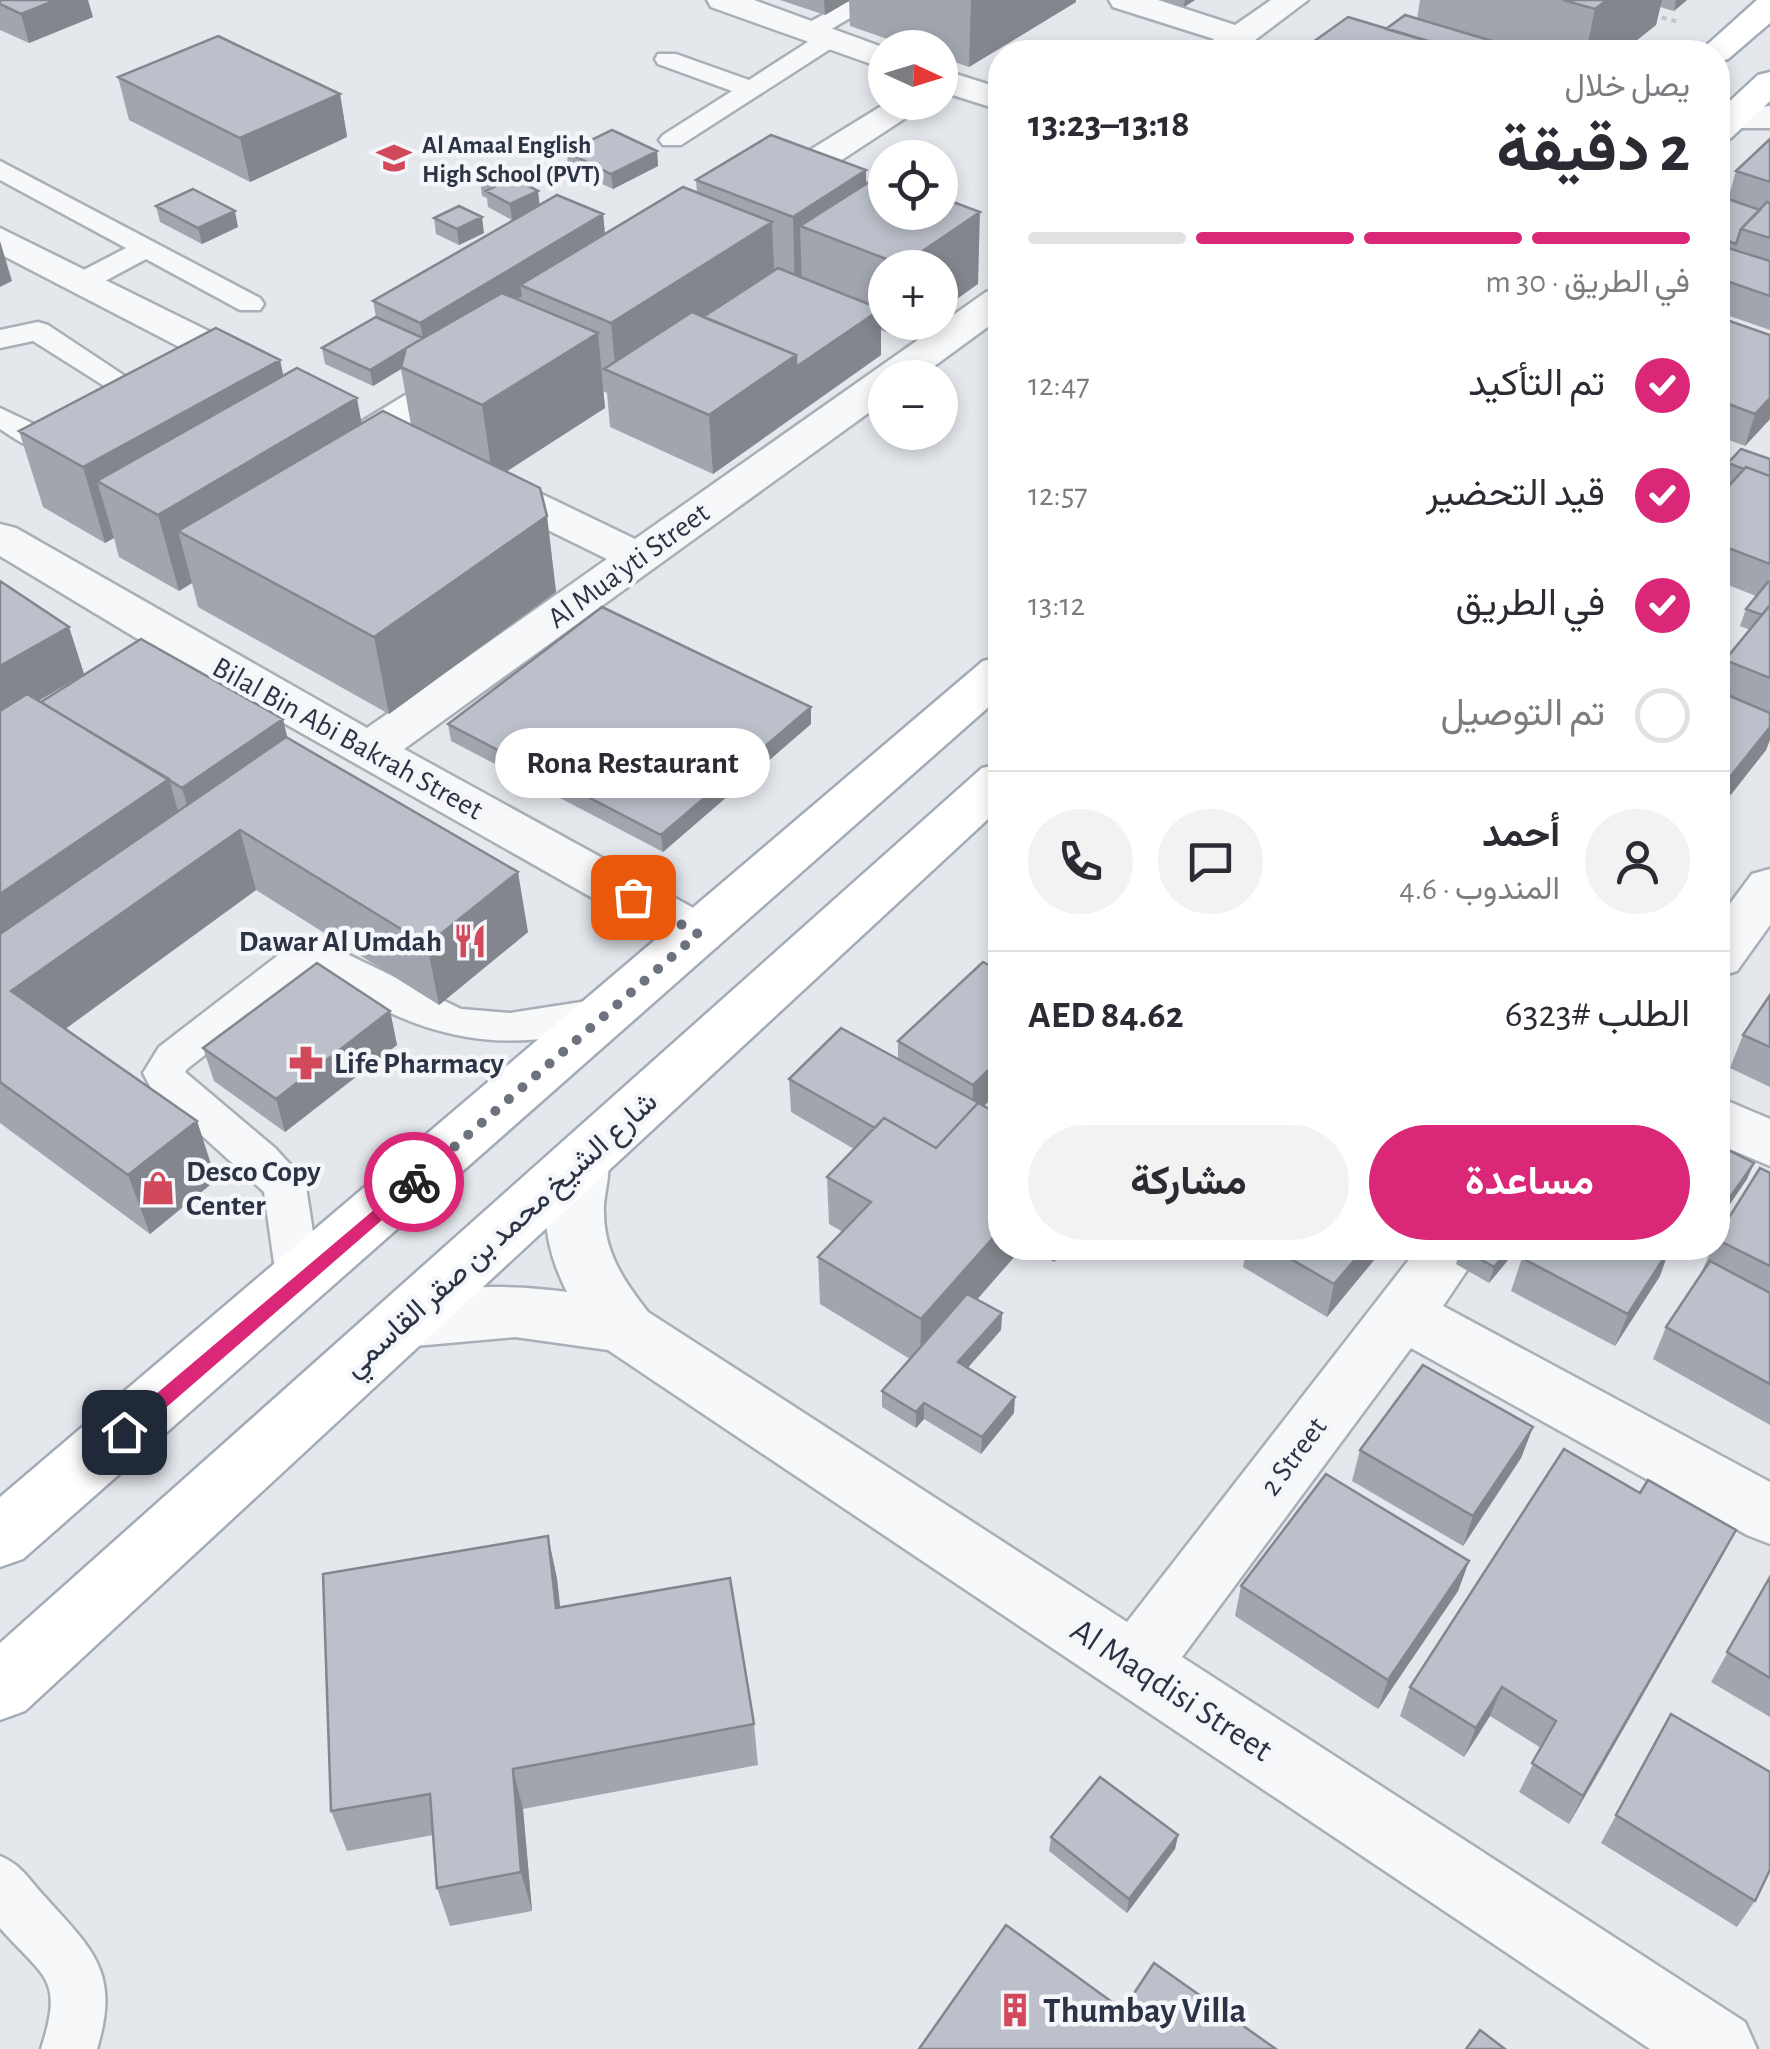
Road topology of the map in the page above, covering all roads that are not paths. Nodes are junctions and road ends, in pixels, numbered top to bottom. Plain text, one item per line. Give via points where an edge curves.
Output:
1 (723, 0) edge
2 (868, 0) edge
3 (1125, 0) edge
4 (1292, 0) edge
5 (1770, 6) edge
6 (819, 35) junction
7 (1217, 40) edge
8 (1236, 40) edge
9 (1730, 40) edge
10 (868, 53) edge
11 (667, 59) dead end
12 (1770, 82) edge
13 (958, 87) edge
14 (751, 89) junction
15 (988, 96) edge
16 (1770, 117) edge
17 (1730, 119) edge
18 (884, 120) edge
19 (1730, 124) edge
20 (672, 140) dead end
21 (0, 169) edge
22 (728, 215) edge
23 (0, 239) edge
24 (147, 248) junction
25 (82, 282) junction
26 (250, 304) dead end
27 (988, 309) edge
28 (0, 339) edge
29 (510, 349) edge
30 (916, 360) edge
31 (294, 390) edge
32 (868, 394) edge
33 (0, 418) edge
34 (0, 537) edge
35 (638, 558) junction
36 (188, 649) junction
37 (141, 679) edge
38 (988, 682) edge
39 (372, 749) junction
40 (988, 791) edge
41 (1770, 886) edge
42 (698, 934) junction
43 (1730, 941) edge
44 (608, 1012) junction
45 (1730, 1125) edge
46 (1770, 1144) edge
47 (582, 1160) junction
48 (1443, 1260) edge
49 (299, 1284) junction
50 (1402, 1313) junction
51 (404, 1322) junction
52 (626, 1330) junction
53 (1770, 1515) edge
54 (3, 1534) edge
55 (1135, 1665) junction
56 (0, 1688) edge
57 (0, 1882) edge
58 (70, 2049) edge
59 (1718, 2049) edge

1 - 6 street
2 - 6 lane
3 - 7 street
4 - 8 street
5 - 9 main road
6 - 10 street
6 - 14 lane
11 - 14 lane
12 - 17 main road
13 - 15 street
14 - 20 lane
16 - 19 street
18 - 22 street
21 - 24 lane
23 - 25 street
24 - 25 lane
24 - 26 lane
25 - 31 street
27 - 30 street
28 - 33 lane via 38,331 134,395 50,439 28,436
29 - 35 street via 395,439
32 - 35 street, Al Mua'yti Street
34 - 36 street, Bilal Bin Abi Bakrah Street
35 - 39 street, Al Mua'yti Street
36 - 37 street
36 - 39 street, Bilal Bin Abi Bakrah Street
38 - 42 main road
39 - 42 street, Bilal Bin Abi Bakrah Street
40 - 47 main road, شارع الشيخ محمد بن صقر القاسمي
41 - 43 street
42 - 44 main road
44 - 49 main road
44 - 49 lane via 475,1027 312,957 299,960 173,1058 166,1079 285,1186
45 - 46 street
47 - 51 main road, شارع الشيخ محمد بن صقر القاسمي
47 - 52 street, Al Maqdisi Street via 572,1203 576,1248 594,1291
48 - 50 street, 2 Street
49 - 54 main road
50 - 53 street
50 - 55 street, 2 Street
51 - 52 street, Al Maqdisi Street via 517,1308 574,1314
51 - 56 main road, شارع الشيخ محمد بن صقر القاسمي
52 - 55 street, Al Maqdisi Street
55 - 59 street, Al Maqdisi Street
57 - 58 lane via 77,1970 83,1997

